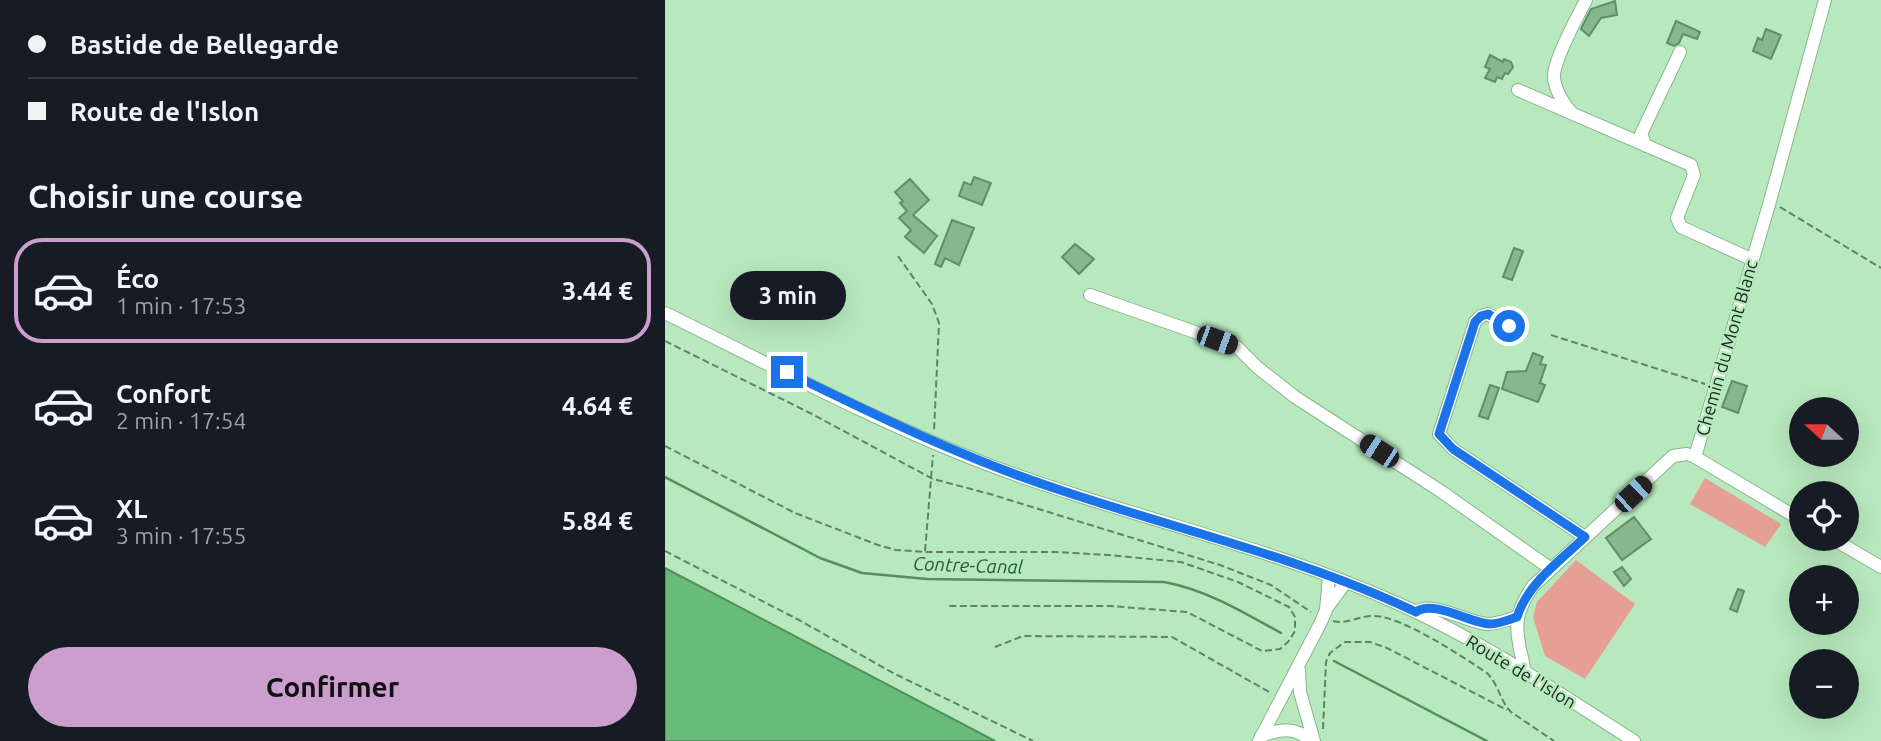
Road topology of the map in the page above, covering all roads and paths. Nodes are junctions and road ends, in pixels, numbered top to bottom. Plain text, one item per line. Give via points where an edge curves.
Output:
1 (1586, 0) edge
2 (1825, 0) edge
3 (1679, 51) dead end
4 (1518, 90) dead end
5 (1573, 114) junction
6 (1646, 146) junction
7 (1770, 201) junction
8 (898, 256) dead end
9 (1753, 260) junction
10 (1881, 268) edge
11 (1090, 295) dead end
12 (665, 313) edge
13 (1509, 326) dead end
14 (1551, 335) dead end
15 (665, 341) edge
16 (1716, 387) junction
17 (933, 442) junction
18 (665, 446) edge
19 (1695, 457) junction
20 (933, 479) junction
21 (1789, 513) edge
22 (1585, 537) junction
23 (665, 551) edge
24 (1853, 551) edge
25 (925, 552) junction
26 (1881, 568) edge
27 (1551, 569) junction
28 (1329, 576) junction
29 (1346, 582) junction
30 (948, 606) dead end
31 (1416, 612) junction
32 (1325, 615) junction
33 (1517, 617) junction
34 (995, 647) dead end
35 (1301, 662) junction
36 (1524, 671) junction
37 (1282, 698) junction
38 (1511, 712) junction
39 (1316, 738) edge
40 (1260, 739) edge
41 (1033, 741) edge
42 (1554, 741) edge
43 (1634, 741) edge

1 - 5 street via 1553,77
2 - 7 street, Chemin du Mont Blanc
3 - 6 street via 1641,134
4 - 5 street
5 - 6 street
6 - 9 street via 1691,165 1694,175 1678,218 1681,227
7 - 9 street, Chemin du Mont Blanc
7 - 10 path
8 - 17 path via 932,304 939,323
9 - 16 street, Chemin du Mont Blanc
11 - 27 street via 1237,347 1295,397
12 - 17 street, Route de l'Islon
13 - 22 street via 1488,314 1475,322 1439,434 1453,449
14 - 16 path
15 - 20 path
16 - 19 street, Chemin du Mont Blanc
17 - 20 path
17 - 28 street, Route de l'Islon via 1059,490
18 - 25 path via 828,527 896,550
19 - 21 street
19 - 22 street, Chemin du Mont Blanc via 1673,456
20 - 25 path
20 - 32 path via 1220,565 1271,585
22 - 27 street, Chemin du Mont Blanc
23 - 41 path via 893,673
24 - 26 street
25 - 30 path via 1056,552 1181,562 1289,607 1295,631 1280,649 1262,651 1187,612 1109,606
27 - 33 street, Chemin du Mont Blanc via 1533,586
28 - 29 street, Route de l'Islon
28 - 32 street
29 - 31 street, Route de l'Islon
29 - 32 street
31 - 33 street via 1432,608 1490,624
31 - 36 street, Route de l'Islon
32 - 35 street
32 - 38 path via 1343,622 1377,616 1406,626 1487,673
33 - 36 street
34 - 37 path via 1023,636 1172,637
35 - 37 street
35 - 39 street via 1298,682
36 - 43 street, Route de l'Islon
37 - 40 street
38 - 39 path via 1387,648 1370,642 1345,642 1326,662
38 - 42 path
39 - 40 street via 1286,729

